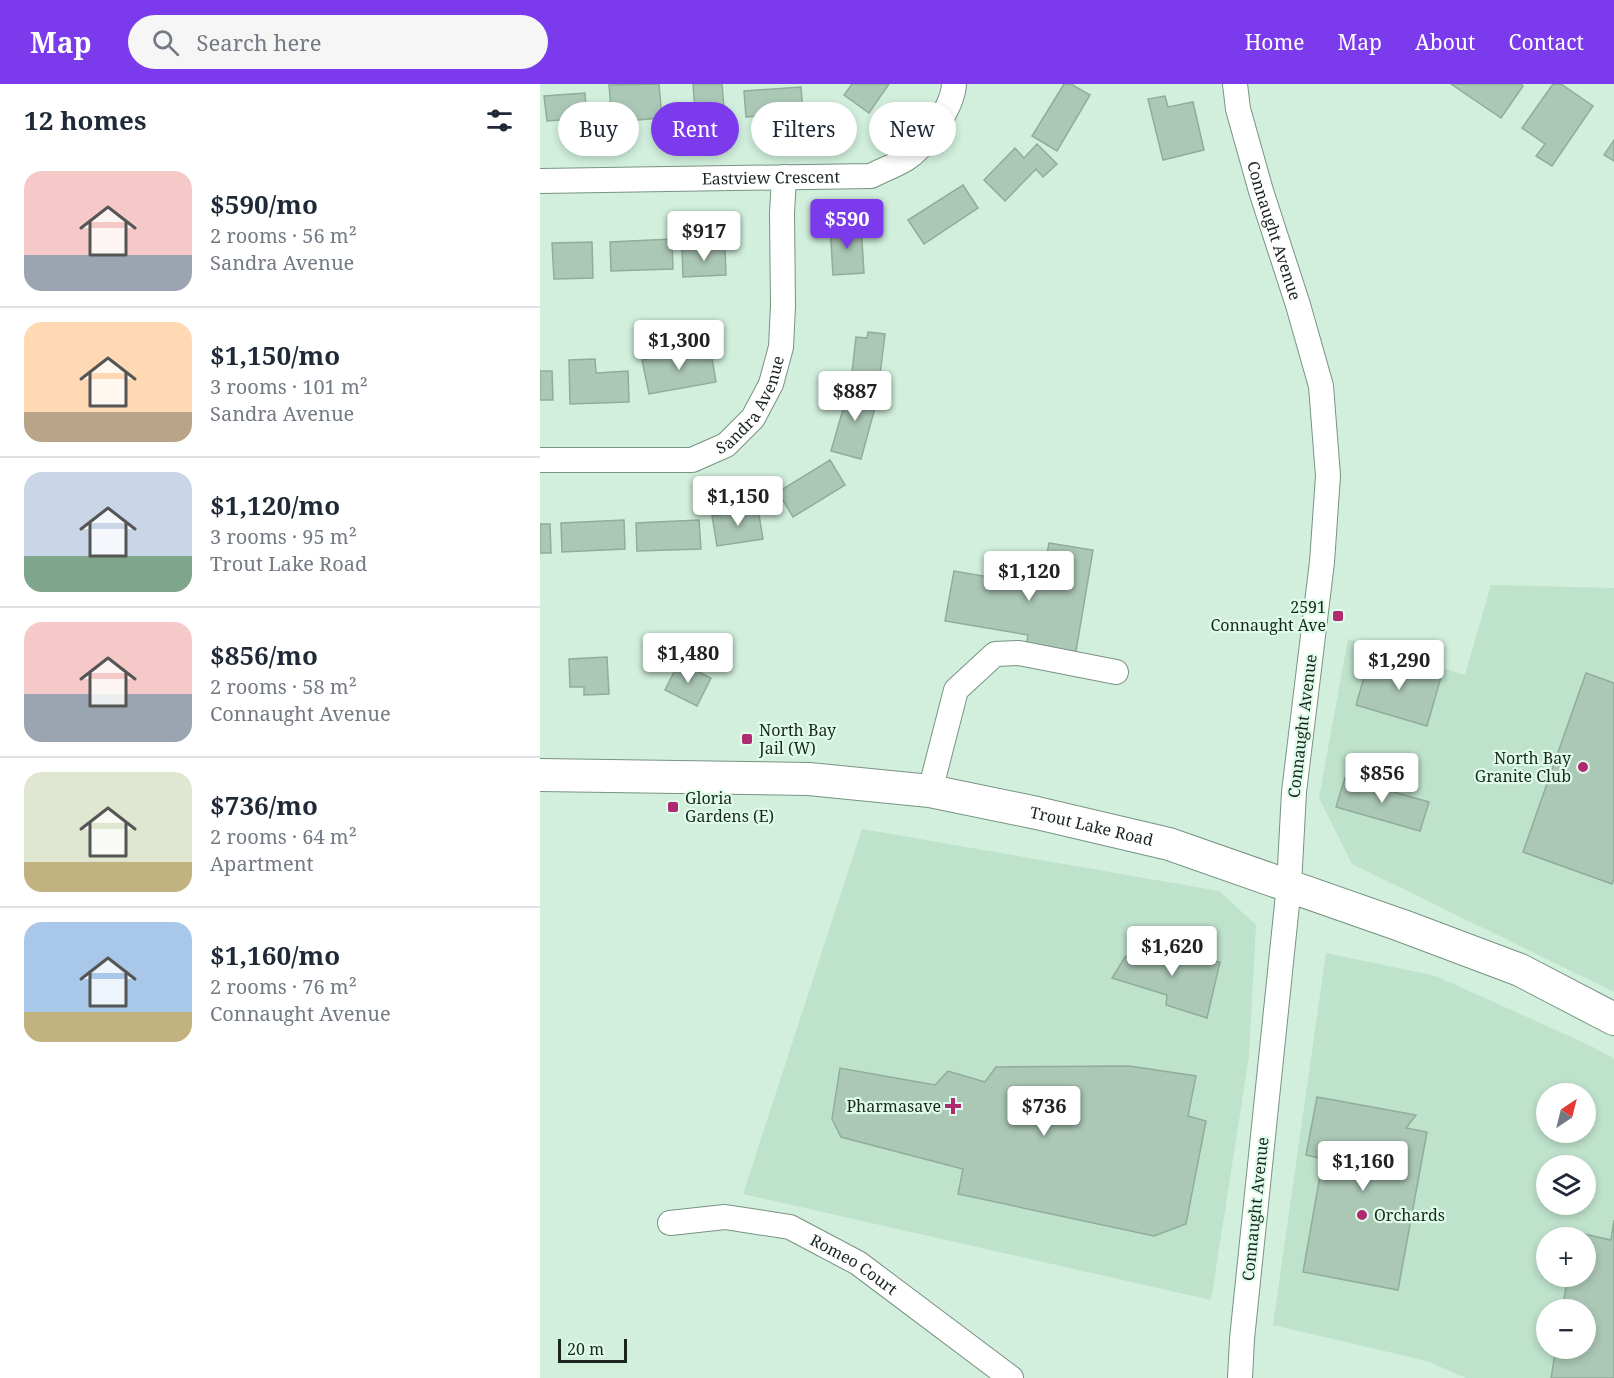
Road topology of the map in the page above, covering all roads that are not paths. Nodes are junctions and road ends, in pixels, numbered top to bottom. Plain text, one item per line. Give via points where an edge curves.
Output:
1 (954, 84) edge
2 (1234, 84) edge
3 (784, 177) junction
4 (540, 180) edge
5 (540, 460) edge
6 (1116, 672) dead end
7 (540, 775) edge
8 (930, 791) junction
9 (1289, 885) junction
10 (1614, 1018) edge
11 (670, 1223) dead end
12 (1011, 1378) edge
13 (1240, 1378) edge

1 - 3 street, Eastview Crescent via 954,94 934,130 908,158 871,176
2 - 9 street, Connaught Avenue via 1261,191 1321,386 1328,476 1322,562 1294,792
3 - 4 street, Eastview Crescent
3 - 5 street, Sandra Avenue via 781,347 771,384 753,418 726,445 692,460
6 - 8 street via 1019,653 995,654 956,690
7 - 8 main road, Trout Lake Road via 809,779
8 - 9 main road, Trout Lake Road via 1169,844
9 - 10 main road, Trout Lake Road via 1520,970
9 - 13 street, Connaught Avenue
11 - 12 street, Romeo Court via 725,1217 790,1227 858,1263

